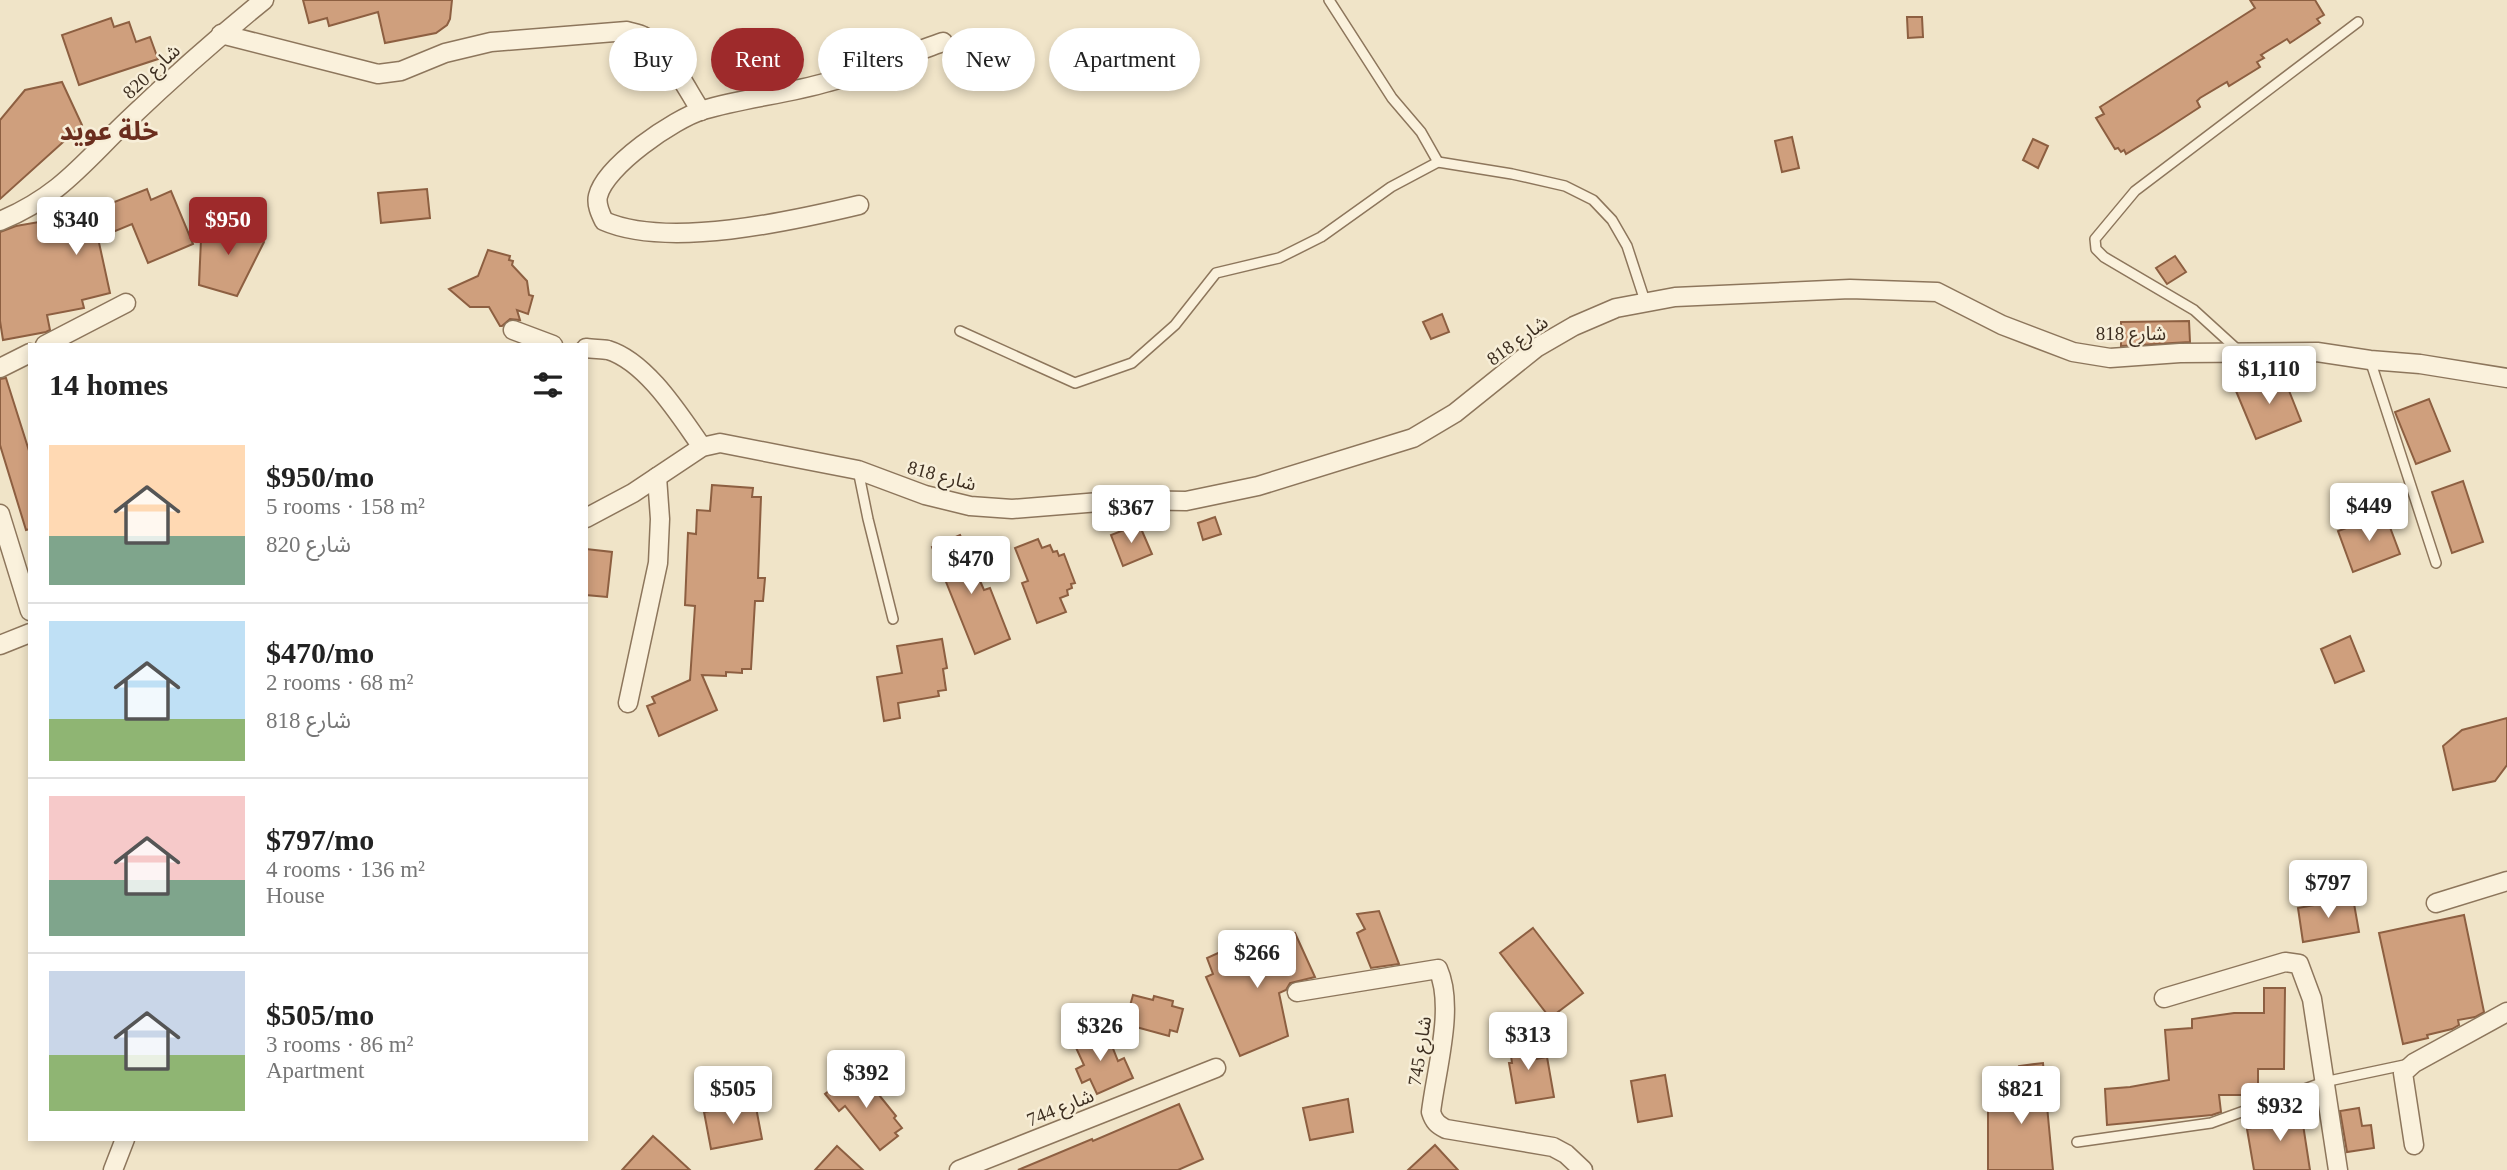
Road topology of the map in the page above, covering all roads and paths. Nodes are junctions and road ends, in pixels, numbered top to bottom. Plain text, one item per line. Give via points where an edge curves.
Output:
1 (264, 0) edge
2 (1329, 0) edge
3 (2358, 22) dead end
4 (221, 34) junction
5 (942, 42) edge
6 (701, 111) junction
7 (1438, 162) junction
8 (859, 205) dead end
9 (0, 221) edge
10 (1646, 301) junction
11 (126, 303) dead end
12 (513, 330) dead end
13 (960, 331) dead end
14 (49, 343) edge
15 (548, 343) edge
16 (588, 348) edge
17 (2240, 352) junction
18 (28, 354) edge
19 (2370, 360) junction
20 (0, 369) edge
21 (2507, 378) edge
22 (702, 447) junction
23 (858, 470) junction
24 (657, 477) junction
25 (0, 514) edge
26 (588, 517) edge
27 (2436, 564) dead end
28 (28, 605) edge
29 (893, 618) dead end
30 (28, 634) edge
31 (0, 645) edge
32 (628, 702) dead end
33 (2507, 881) edge
34 (2436, 904) dead end
35 (1297, 992) dead end
36 (2164, 998) dead end
37 (2507, 1012) edge
38 (2414, 1062) junction
39 (1216, 1068) dead end
40 (2324, 1082) junction
41 (124, 1141) edge
42 (2077, 1142) dead end
43 (2414, 1145) dead end
44 (113, 1170) edge
45 (959, 1170) edge
46 (1583, 1170) edge
47 (2338, 1170) edge

1 - 4 street, شارع 820
2 - 7 lane
3 - 17 lane via 2136,191 2095,239 2096,249 2104,257 2194,310
4 - 6 street via 378,74 491,42 627,31 645,36 666,57
4 - 9 street, شارع 820 via 67,181 36,205
5 - 6 street via 829,82
6 - 8 street via 655,135 621,163 597,197 604,221 620,228 696,232 798,220
7 - 10 lane via 1565,186 1593,200 1627,246
7 - 13 lane via 1391,187 1321,237 1279,258 1216,274 1175,325 1132,363 1103,374 1075,383
10 - 17 street, شارع 818 via 1850,289 1937,292 2002,325 2073,352 2110,358
10 - 23 street, شارع 818 via 1595,317 1536,348 1455,413 1413,438 1220,495 1186,501 1124,500 1012,509 970,506 925,495
11 - 14 street
12 - 15 street
16 - 22 street via 609,351 639,368
17 - 19 street, شارع 818 via 2317,352
18 - 20 street
19 - 21 street, شارع 818
19 - 27 lane
22 - 23 street, شارع 818 via 720,443
22 - 24 street
23 - 29 lane
24 - 26 street
24 - 32 street via 658,564
25 - 28 street
30 - 31 street
33 - 34 street
35 - 46 street, شارع 745 via 1438,969 1447,1010 1433,1119 1446,1129 1553,1147
36 - 40 street via 2285,962 2299,964 2312,999
37 - 38 street
38 - 40 lane
38 - 43 street via 2403,1073
39 - 45 street, شارع 744
40 - 42 lane via 2211,1123
40 - 47 street
41 - 44 street

